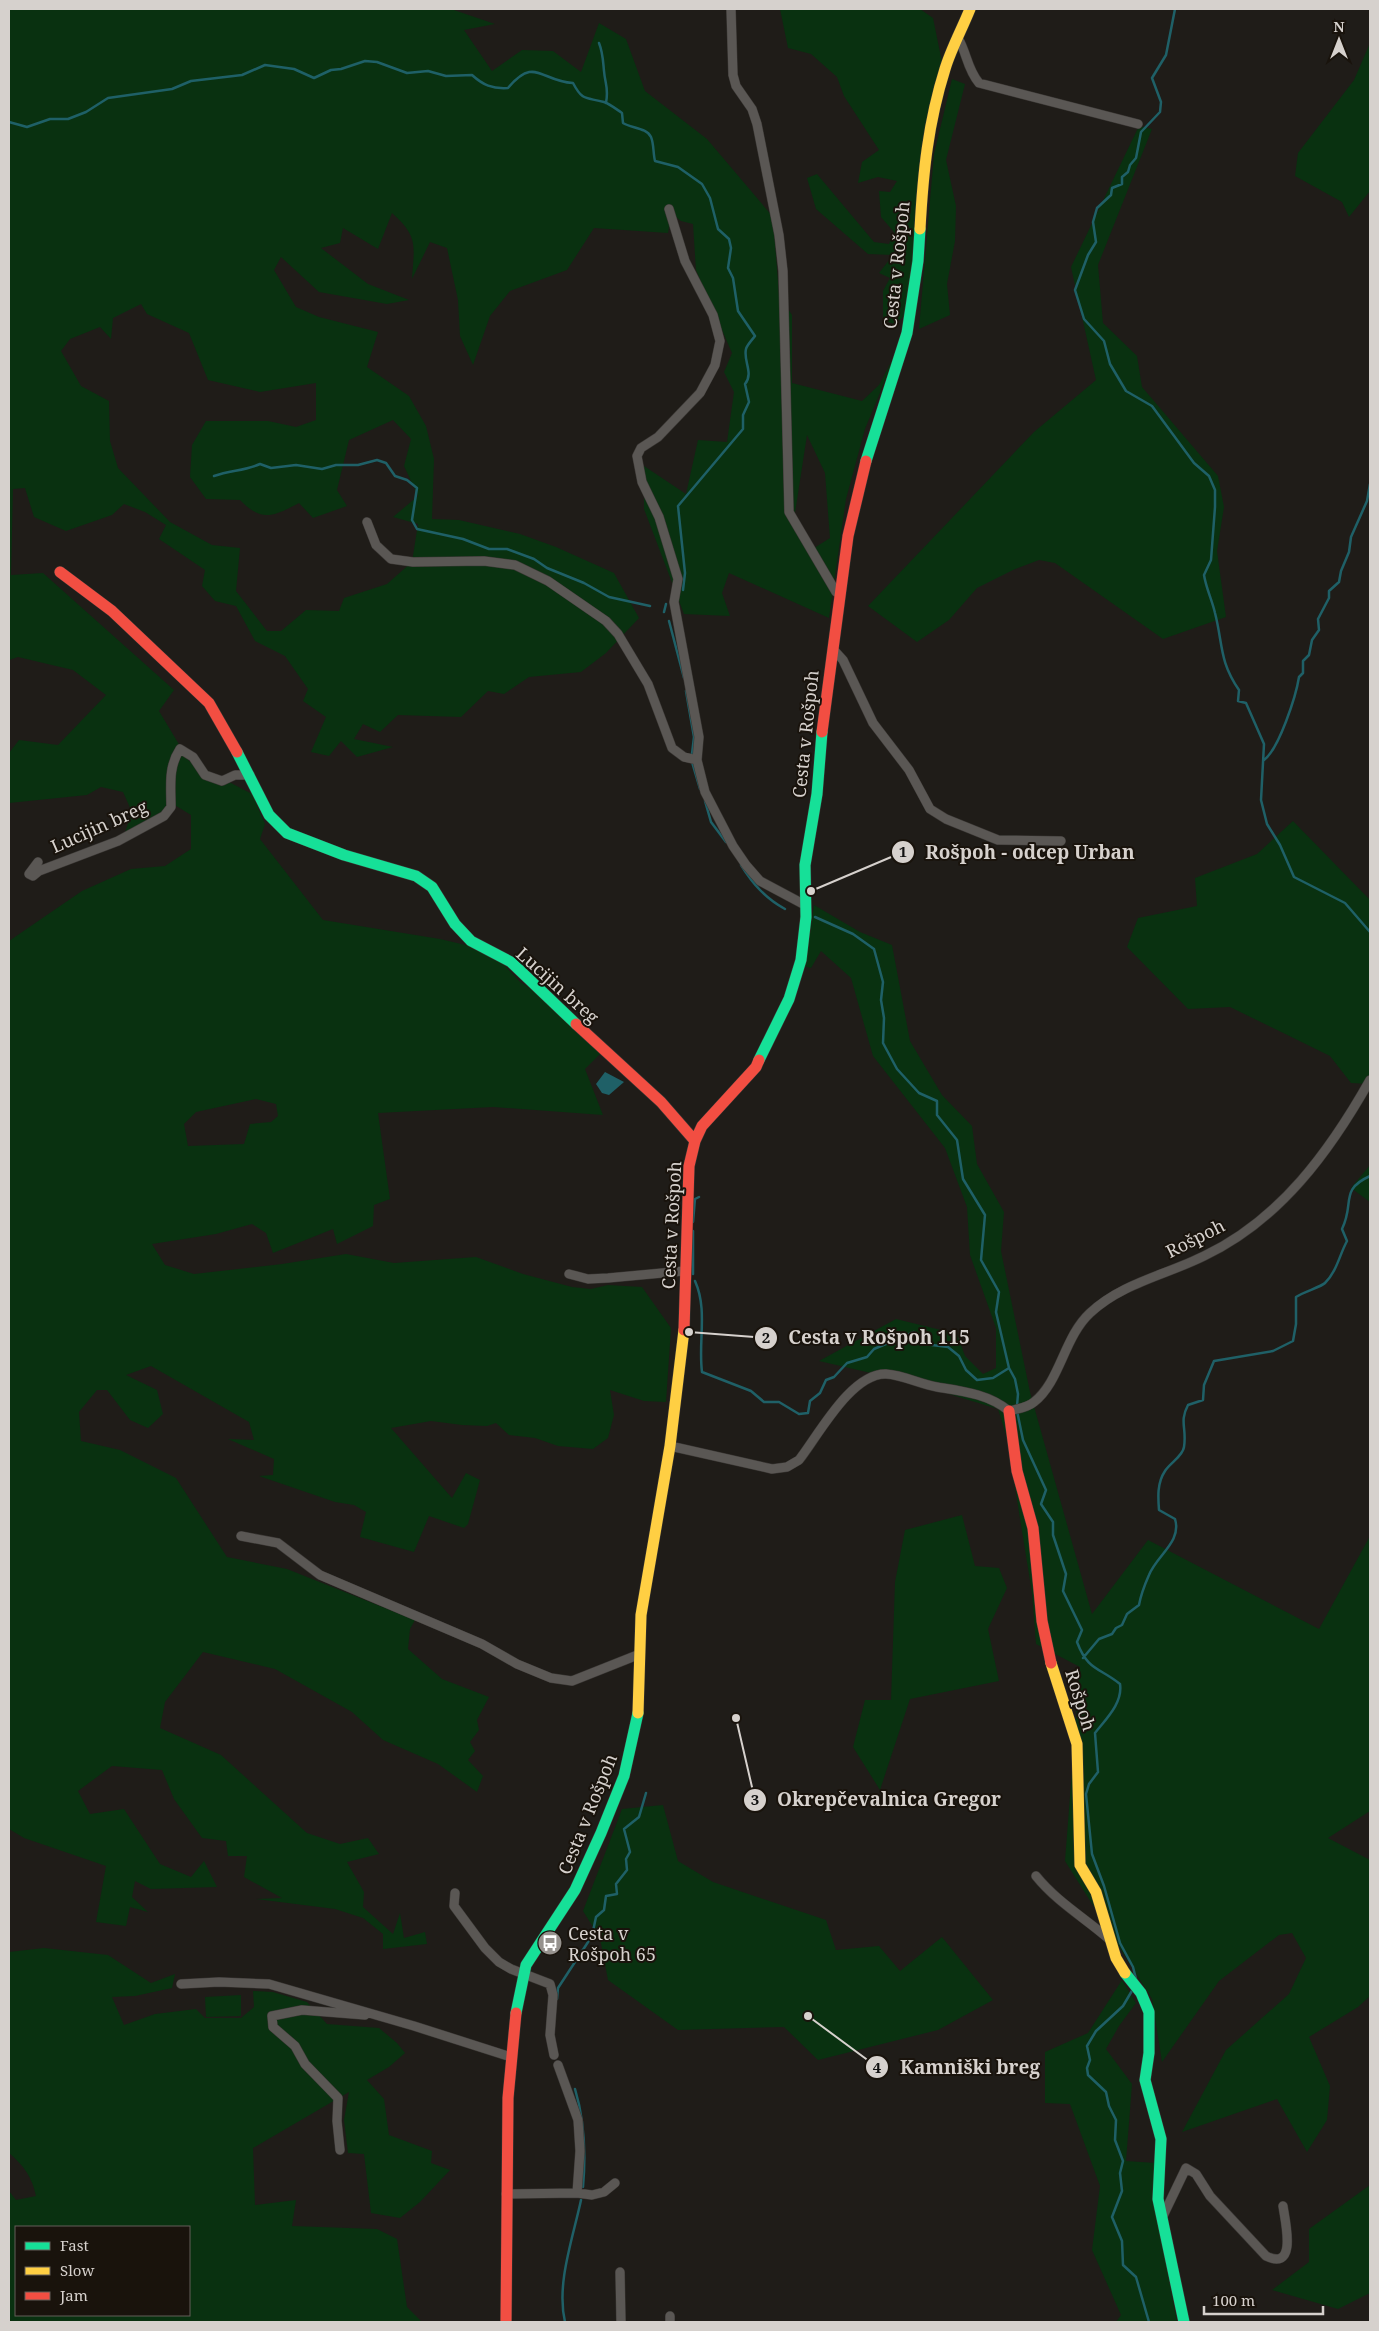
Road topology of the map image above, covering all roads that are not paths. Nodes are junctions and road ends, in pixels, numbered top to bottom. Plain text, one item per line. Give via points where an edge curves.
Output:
1 (731, 9) edge
2 (970, 9) edge
3 (958, 38) junction
4 (1138, 124) dead end
5 (669, 209) dead end
6 (367, 522) dead end
7 (60, 572) dead end
8 (840, 594) junction
9 (833, 649) junction
10 (696, 760) junction
11 (250, 775) junction
12 (1061, 841) dead end
13 (38, 862) dead end
14 (805, 905) junction
15 (1370, 1080) edge
16 (695, 1141) junction
17 (684, 1271) junction
18 (570, 1274) dead end
19 (1015, 1409) junction
20 (670, 1446) junction
21 (241, 1536) dead end
22 (640, 1654) junction
23 (1036, 1876) dead end
24 (455, 1893) dead end
25 (1110, 1940) junction
26 (524, 1973) junction
27 (181, 1984) dead end
28 (373, 2015) junction
29 (554, 2055) dead end
30 (511, 2057) junction
31 (558, 2064) dead end
32 (340, 2150) dead end
33 (616, 2183) dead end
34 (577, 2193) junction
35 (506, 2194) junction
36 (1283, 2206) dead end
37 (1162, 2218) junction
38 (620, 2272) dead end
39 (506, 2322) edge
40 (621, 2322) edge
41 (1184, 2322) edge

1 - 8 street via 733,75 757,124 779,235 783,271 789,512
2 - 3 street, Cesta v Rošpoh
3 - 4 street via 968,67 979,83
3 - 8 street, Cesta v Rošpoh via 945,68 924,160 918,261 907,333 854,501
5 - 10 street via 685,262 713,315 720,341 715,365 700,393 658,437 641,448 637,456 642,482 659,517 678,579 674,602 698,737
6 - 10 street via 376,545 391,559 515,565 548,581 606,621 618,634 648,684 672,748 684,757
7 - 11 street, Lucijin breg via 112,611 209,703
8 - 9 street, Cesta v Rošpoh
9 - 12 street via 843,660 873,723 909,770 930,809 998,840
9 - 14 street, Cesta v Rošpoh via 825,697 818,794 804,864
10 - 14 street via 705,792 746,865 760,881
11 - 13 street, Lucijin breg via 235,775 222,781 205,775 193,757 180,749 170,774 171,807 164,816 118,841 32,876 29,874
11 - 16 street, Lucijin breg via 269,815 287,834 416,876 432,886 455,924 471,941 511,962 661,1102
14 - 16 street, Cesta v Rošpoh via 801,960 780,1020 756,1066 702,1126
15 - 19 street, Rošpoh via 1327,1149 1283,1201 1220,1248 1129,1287 1098,1306 1080,1323 1044,1390 1034,1402
16 - 17 street, Cesta v Rošpoh via 689,1166
17 - 18 street via 588,1279
17 - 20 street, Cesta v Rošpoh via 683,1348
19 - 20 street via 980,1396 885,1374 867,1378 850,1392 803,1454 787,1467 772,1469
19 - 25 street, Rošpoh via 1017,1471 1033,1528 1047,1650 1077,1744 1080,1865 1096,1892
20 - 22 street, Cesta v Rošpoh via 641,1615
21 - 22 street via 278,1543 320,1575 482,1644 517,1664 563,1681 572,1681
22 - 26 street, Cesta v Rošpoh via 638,1716 624,1776 575,1890
23 - 25 street via 1048,1892
24 - 26 street via 454,1906 485,1948 499,1962
25 - 37 street, Rošpoh via 1116,1958 1141,1993 1149,2012 1145,2080 1161,2139 1158,2198
26 - 29 street via 550,1984 553,1995 550,2035
26 - 30 street, Cesta v Rošpoh
27 - 28 street via 269,1984
28 - 30 street
28 - 32 street via 350,2016 302,2010 272,2016 273,2027 295,2046 305,2064 338,2098
30 - 35 street, Cesta v Rošpoh
31 - 34 street via 578,2120
33 - 34 street via 604,2192 592,2195
34 - 35 street
35 - 39 street, Cesta v Rošpoh
36 - 37 street via 1288,2243 1283,2257 1275,2259 1266,2256 1210,2196 1196,2174 1186,2168
37 - 41 street
38 - 40 street

